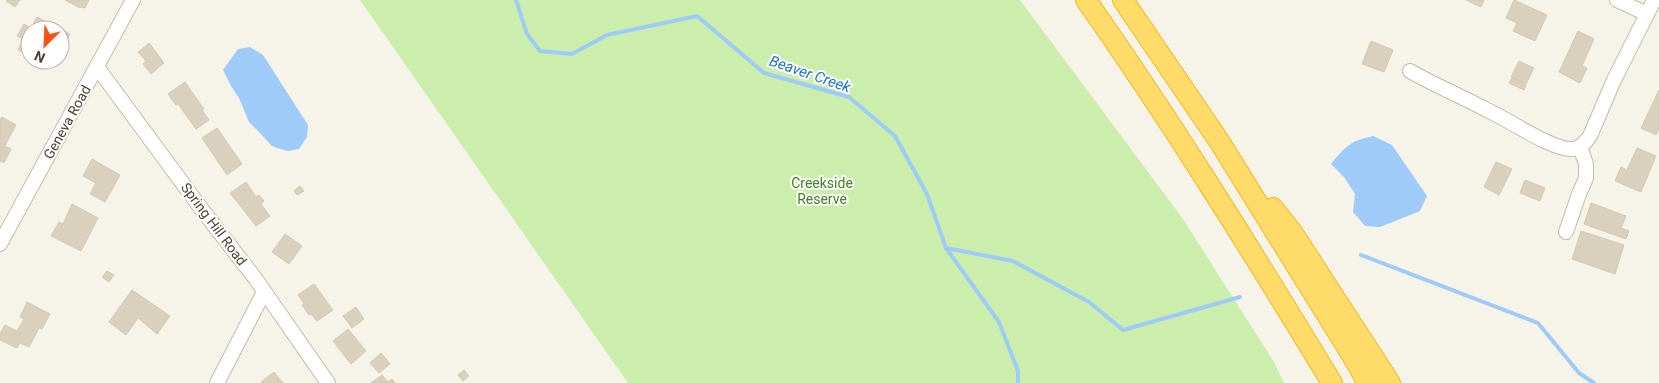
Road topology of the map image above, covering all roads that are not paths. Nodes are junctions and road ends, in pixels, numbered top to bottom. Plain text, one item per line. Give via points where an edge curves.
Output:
1 (133, 0) edge
2 (1086, 0) edge
3 (1123, 0) edge
4 (1617, 0) edge
5 (1654, 0) edge
6 (1647, 14) junction
7 (97, 66) junction
8 (1410, 72) dead end
9 (1219, 141) junction
10 (1580, 147) junction
11 (1566, 232) dead end
12 (0, 244) edge
13 (264, 292) junction
14 (1284, 303) junction
15 (217, 383) edge
16 (328, 383) edge
17 (1322, 383) edge
18 (1332, 383) edge
19 (1368, 383) edge
20 (1390, 383) edge

1 - 7 street, Geneva Road
2 - 14 highway via 1128,59
3 - 9 highway
4 - 6 street
5 - 6 street
6 - 10 street via 1590,136
7 - 12 street, Geneva Road
7 - 13 street, Spring Hill Road
8 - 10 street via 1544,140 1569,149
9 - 19 highway
9 - 20 highway via 1292,232
10 - 11 street via 1586,164 1586,178
13 - 15 street
13 - 16 street, Spring Hill Road
14 - 17 highway
14 - 18 highway

